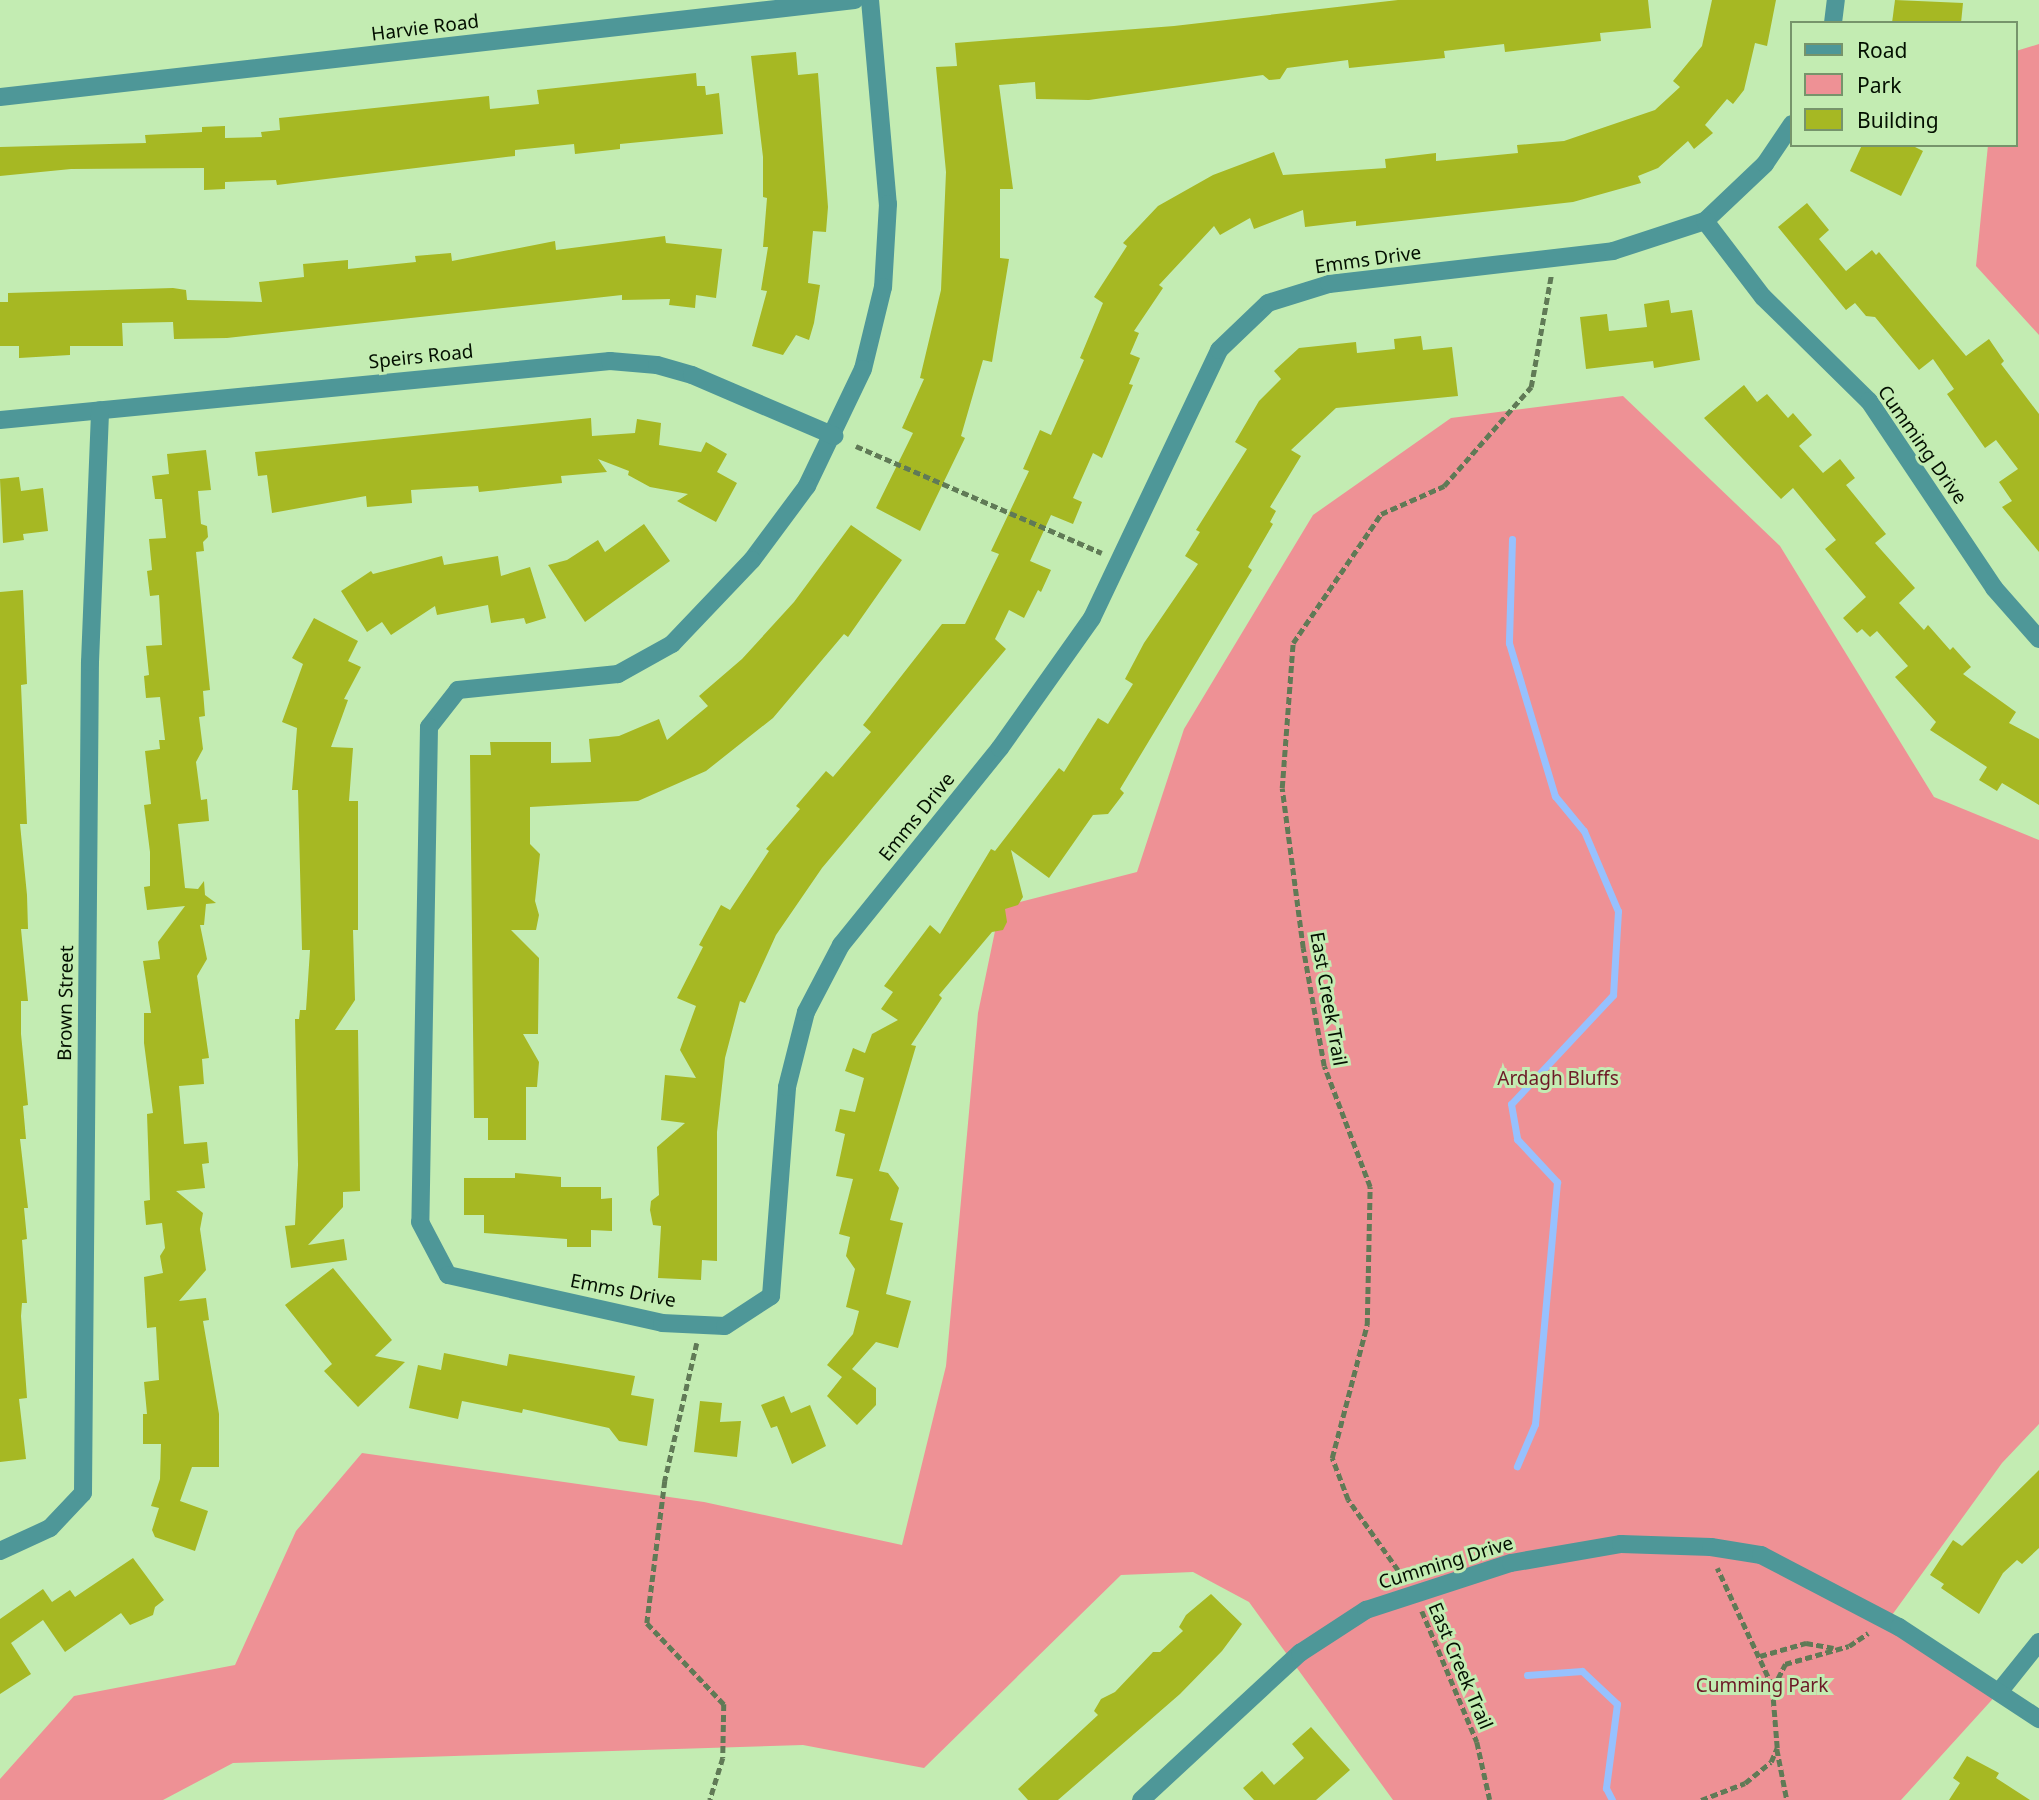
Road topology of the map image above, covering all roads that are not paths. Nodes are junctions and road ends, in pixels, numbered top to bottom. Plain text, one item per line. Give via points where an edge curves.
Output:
1 (855, 0) edge
2 (870, 0) edge
3 (1836, 0) edge
4 (1833, 21) edge
5 (0, 97) edge
6 (1790, 127) edge
7 (1705, 221) junction
8 (100, 410) junction
9 (0, 420) edge
10 (834, 436) junction
11 (2039, 639) edge
12 (0, 1550) edge
13 (2039, 1642) edge
14 (1999, 1692) junction
15 (2039, 1719) edge
16 (1141, 1800) edge

1 - 5 street, Harvie Road
2 - 10 street, Emms Drive via 884,144 887,245 873,339
3 - 4 street
6 - 7 street, Emms Drive via 1765,164
7 - 10 street, Emms Drive via 1613,251 1329,284 1268,303 1219,350 1091,618 1000,747 841,945 806,1012 787,1087 771,1296 725,1326 662,1323 448,1275 420,1222 429,727 458,690 618,674 672,644 787,517
7 - 11 street, Cumming Drive via 1763,297 1870,401 1994,587
8 - 9 street, Speirs Road
8 - 10 street, Speirs Road via 610,361 657,365 692,375
8 - 12 street, Brown Street via 90,662 83,1493 50,1528
13 - 14 street
14 - 15 street, Cumming Drive
14 - 16 street, Cumming Drive via 1886,1622 1761,1555 1712,1547 1621,1544 1511,1563 1366,1610 1300,1653

